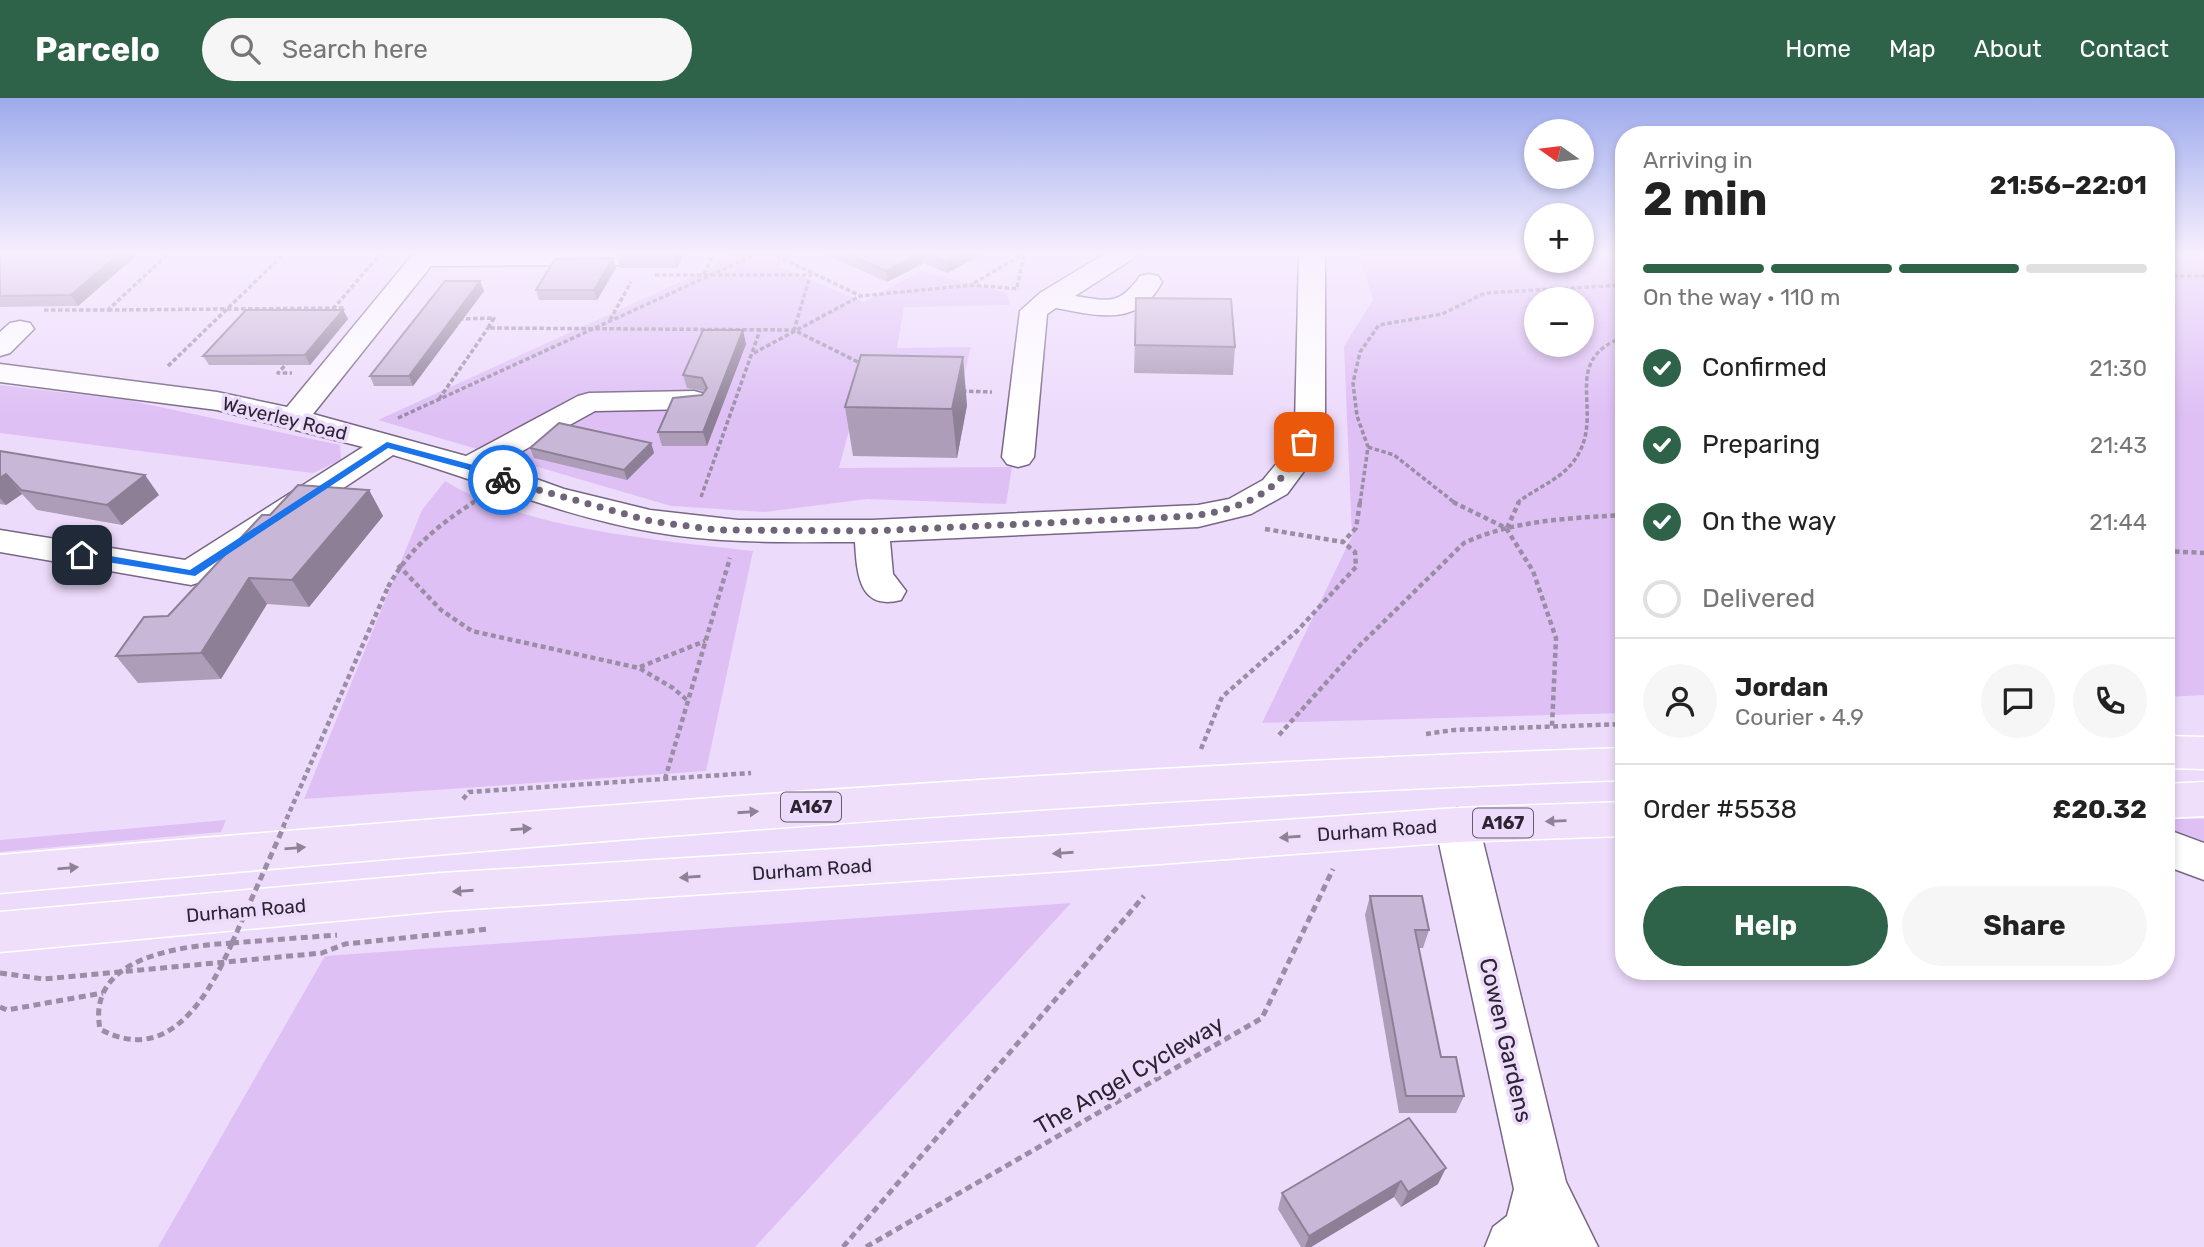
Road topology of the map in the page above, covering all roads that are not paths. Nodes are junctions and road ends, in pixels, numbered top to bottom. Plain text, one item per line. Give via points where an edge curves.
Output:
1 (385, 307) edge
2 (1041, 307) edge
3 (1311, 307) edge
4 (0, 373) edge
5 (566, 380) dead end
6 (694, 400) edge
7 (589, 402) junction
8 (294, 418) junction
9 (373, 440) junction
10 (1018, 457) dead end
11 (470, 467) junction
12 (872, 531) junction
13 (0, 541) edge
14 (888, 591) dead end
15 (2175, 752) edge
16 (2204, 753) edge
17 (1615, 764) edge
18 (2204, 799) edge
19 (2175, 800) edge
20 (1615, 819) edge
21 (1457, 825) junction
22 (2175, 851) edge
23 (2204, 862) edge
24 (0, 874) edge
25 (0, 932) edge
26 (1541, 1189) junction
27 (1513, 1247) edge
28 (1570, 1247) edge

1 - 8 street
2 - 10 street via 1034,312
3 - 12 street, Waverley Road via 1310,425 1297,459 1275,487 1239,507 1198,516
4 - 8 street, Waverley Road via 217,401
5 - 7 street
6 - 7 street
7 - 11 street
8 - 9 street, Waverley Road
9 - 11 street, Waverley Road
9 - 13 street via 191,573
11 - 12 street, Waverley Road via 507,482 650,521 738,531
12 - 14 street via 875,578
15 - 16 main road
24 -> 17 main road, A167 via 433,835 1017,792
18 - 19 main road
20 -> 21 main road, Durham Road / A167
21 -> 25 main road, Durham Road / A167 via 441,892
21 - 26 street, Cowen Gardens
22 - 23 street
26 - 27 street, Cowen Gardens via 1531,1232
26 - 28 street

